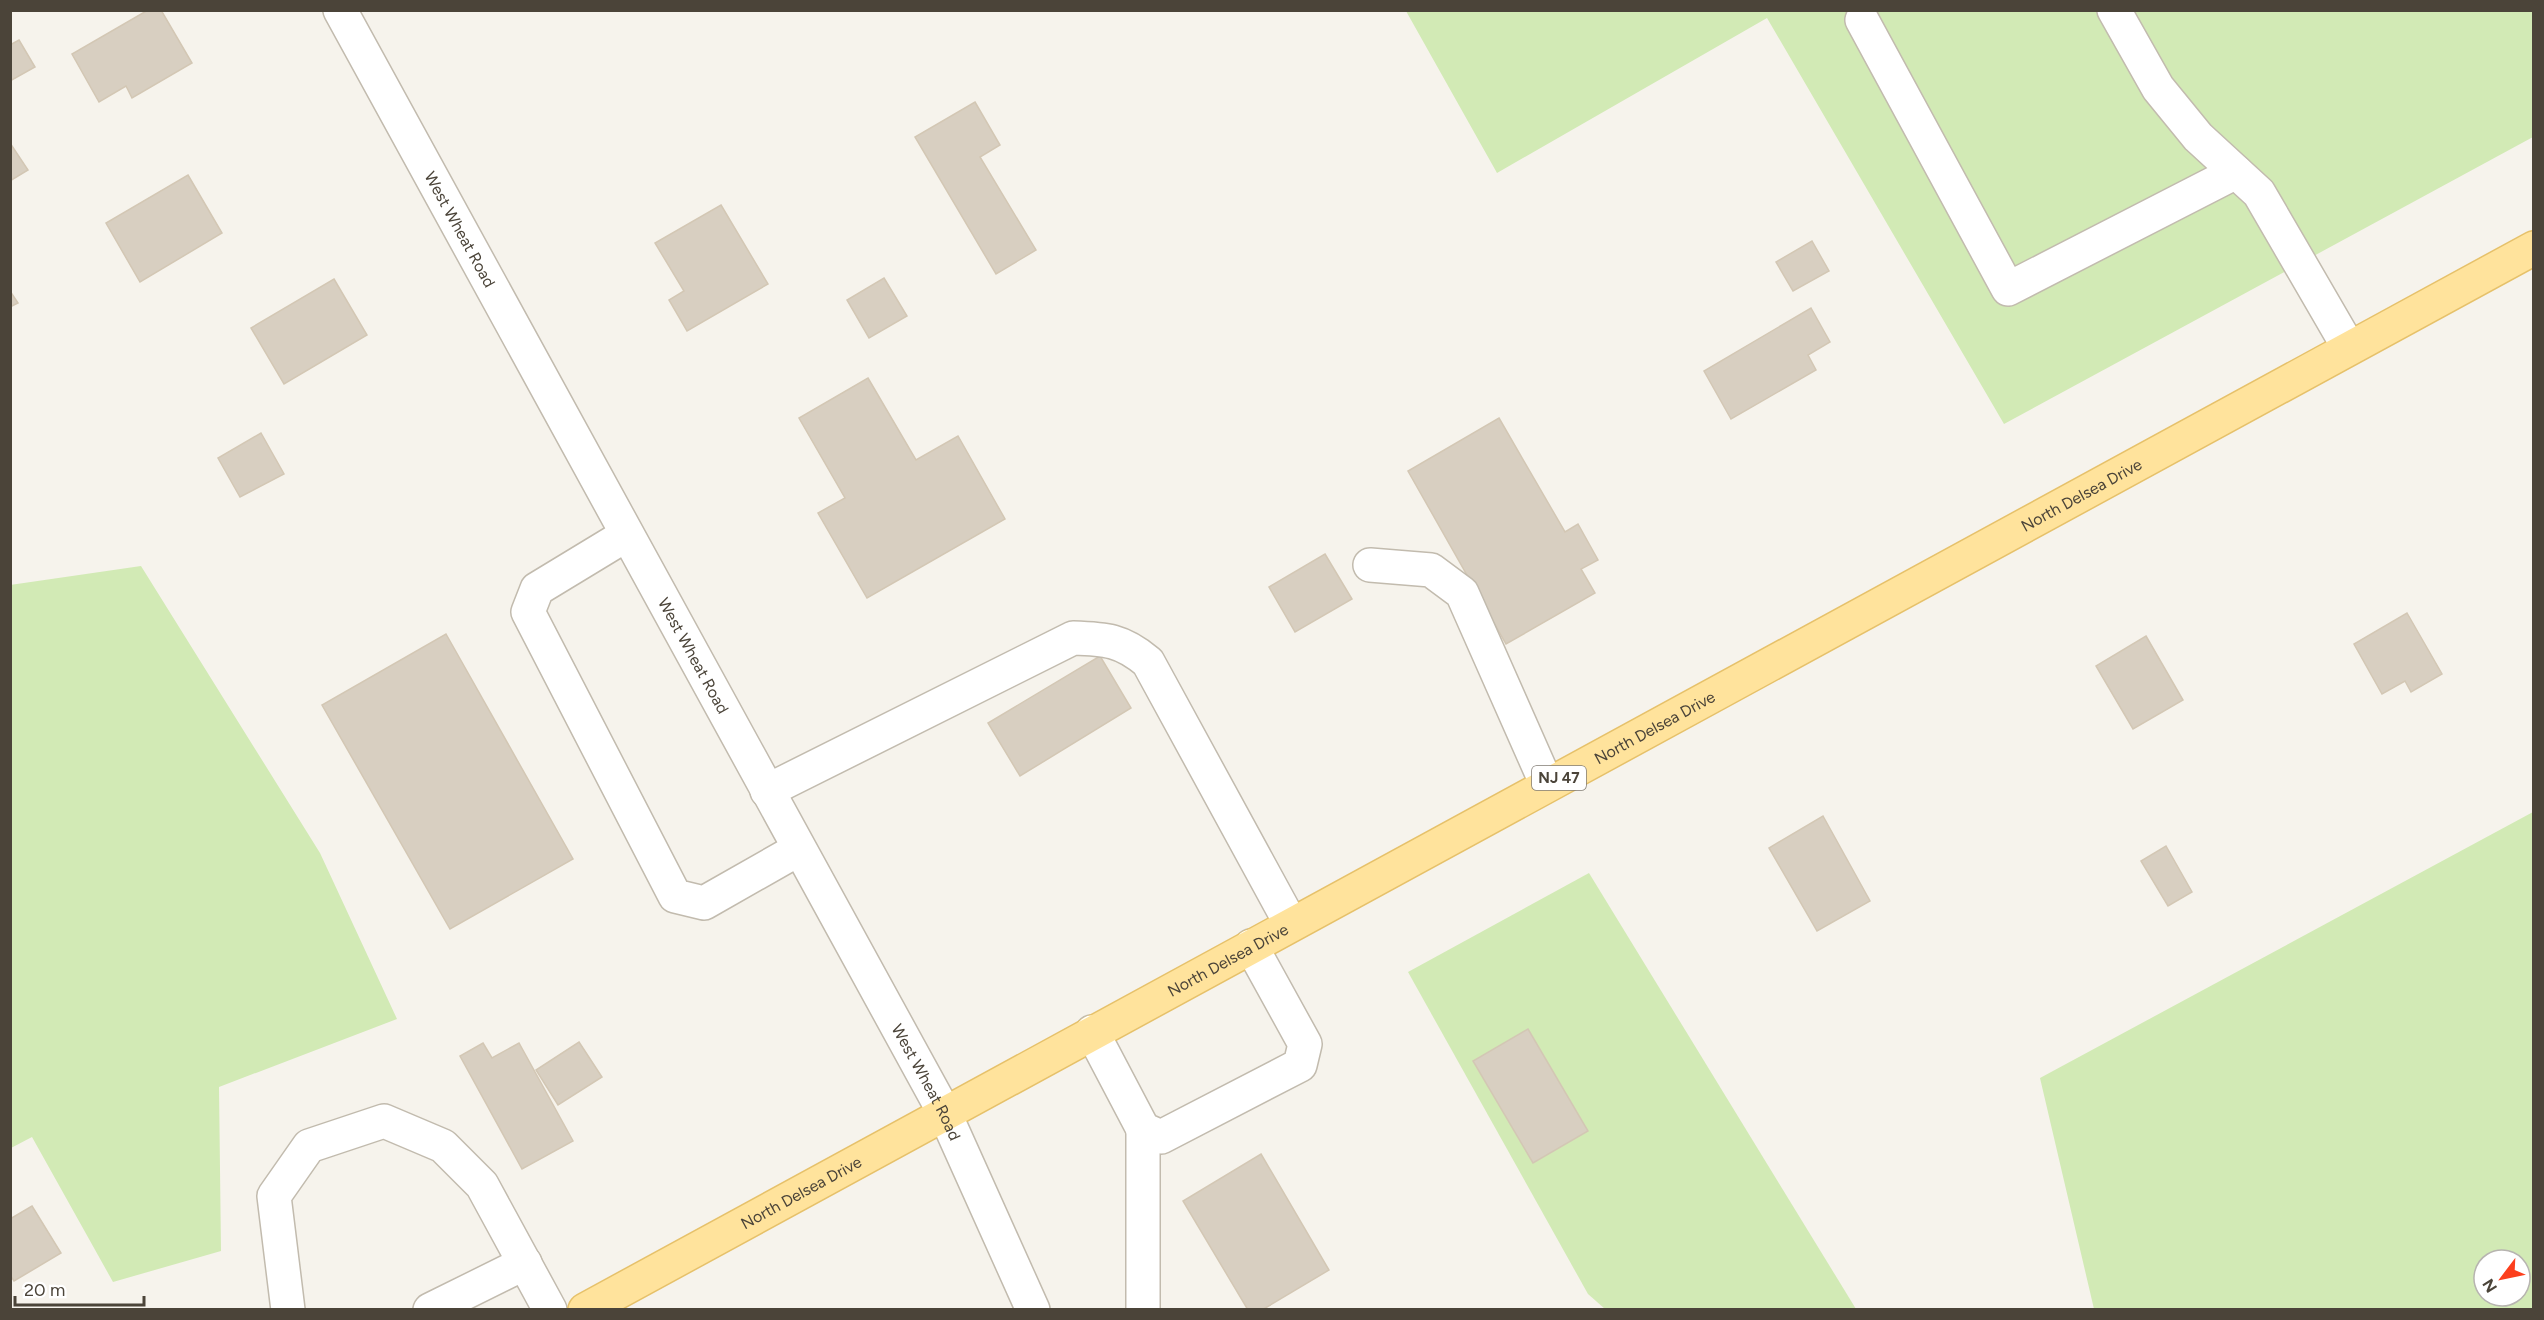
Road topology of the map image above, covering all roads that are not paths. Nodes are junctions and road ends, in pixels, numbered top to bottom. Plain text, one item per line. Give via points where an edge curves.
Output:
1 (340, 10) edge
2 (2114, 10) edge
3 (1862, 20) dead end
4 (2236, 172) junction
5 (2534, 248) edge
6 (2349, 348) junction
7 (626, 535) junction
8 (1370, 566) dead end
9 (1547, 785) junction
10 (767, 791) junction
11 (800, 849) junction
12 (1291, 924) junction
13 (1251, 946) junction
14 (1092, 1032) junction
15 (944, 1112) junction
16 (1143, 1129) junction
17 (525, 1263) junction
18 (288, 1310) edge
19 (430, 1310) edge
20 (550, 1310) edge
21 (585, 1310) edge
22 (1033, 1310) edge
23 (1143, 1310) edge

1 - 7 street, West Wheat Road
2 - 4 street via 2158,88 2198,137
3 - 4 street via 2008,289
4 - 6 street via 2259,193
5 - 6 main road, North Delsea Drive / NJ 47
6 - 9 main road, North Delsea Drive / NJ 47
7 - 10 street, West Wheat Road
7 - 11 street via 537,589 528,612 675,896 704,903
8 - 9 street via 1431,570 1462,593
9 - 12 main road, North Delsea Drive / NJ 47
10 - 11 street, West Wheat Road
10 - 12 street via 1073,638 1108,639 1131,648 1148,662
11 - 15 street, West Wheat Road
12 - 13 main road, North Delsea Drive / NJ 47
13 - 14 main road, North Delsea Drive / NJ 47
13 - 16 street via 1305,1044 1300,1065 1161,1137
14 - 15 main road, North Delsea Drive / NJ 47
14 - 16 street
15 - 21 main road, North Delsea Drive / NJ 47
15 - 22 street, West Wheat Road
16 - 23 street
17 - 18 street via 482,1185 443,1146 384,1121 309,1146 274,1196
17 - 19 street
17 - 20 street

